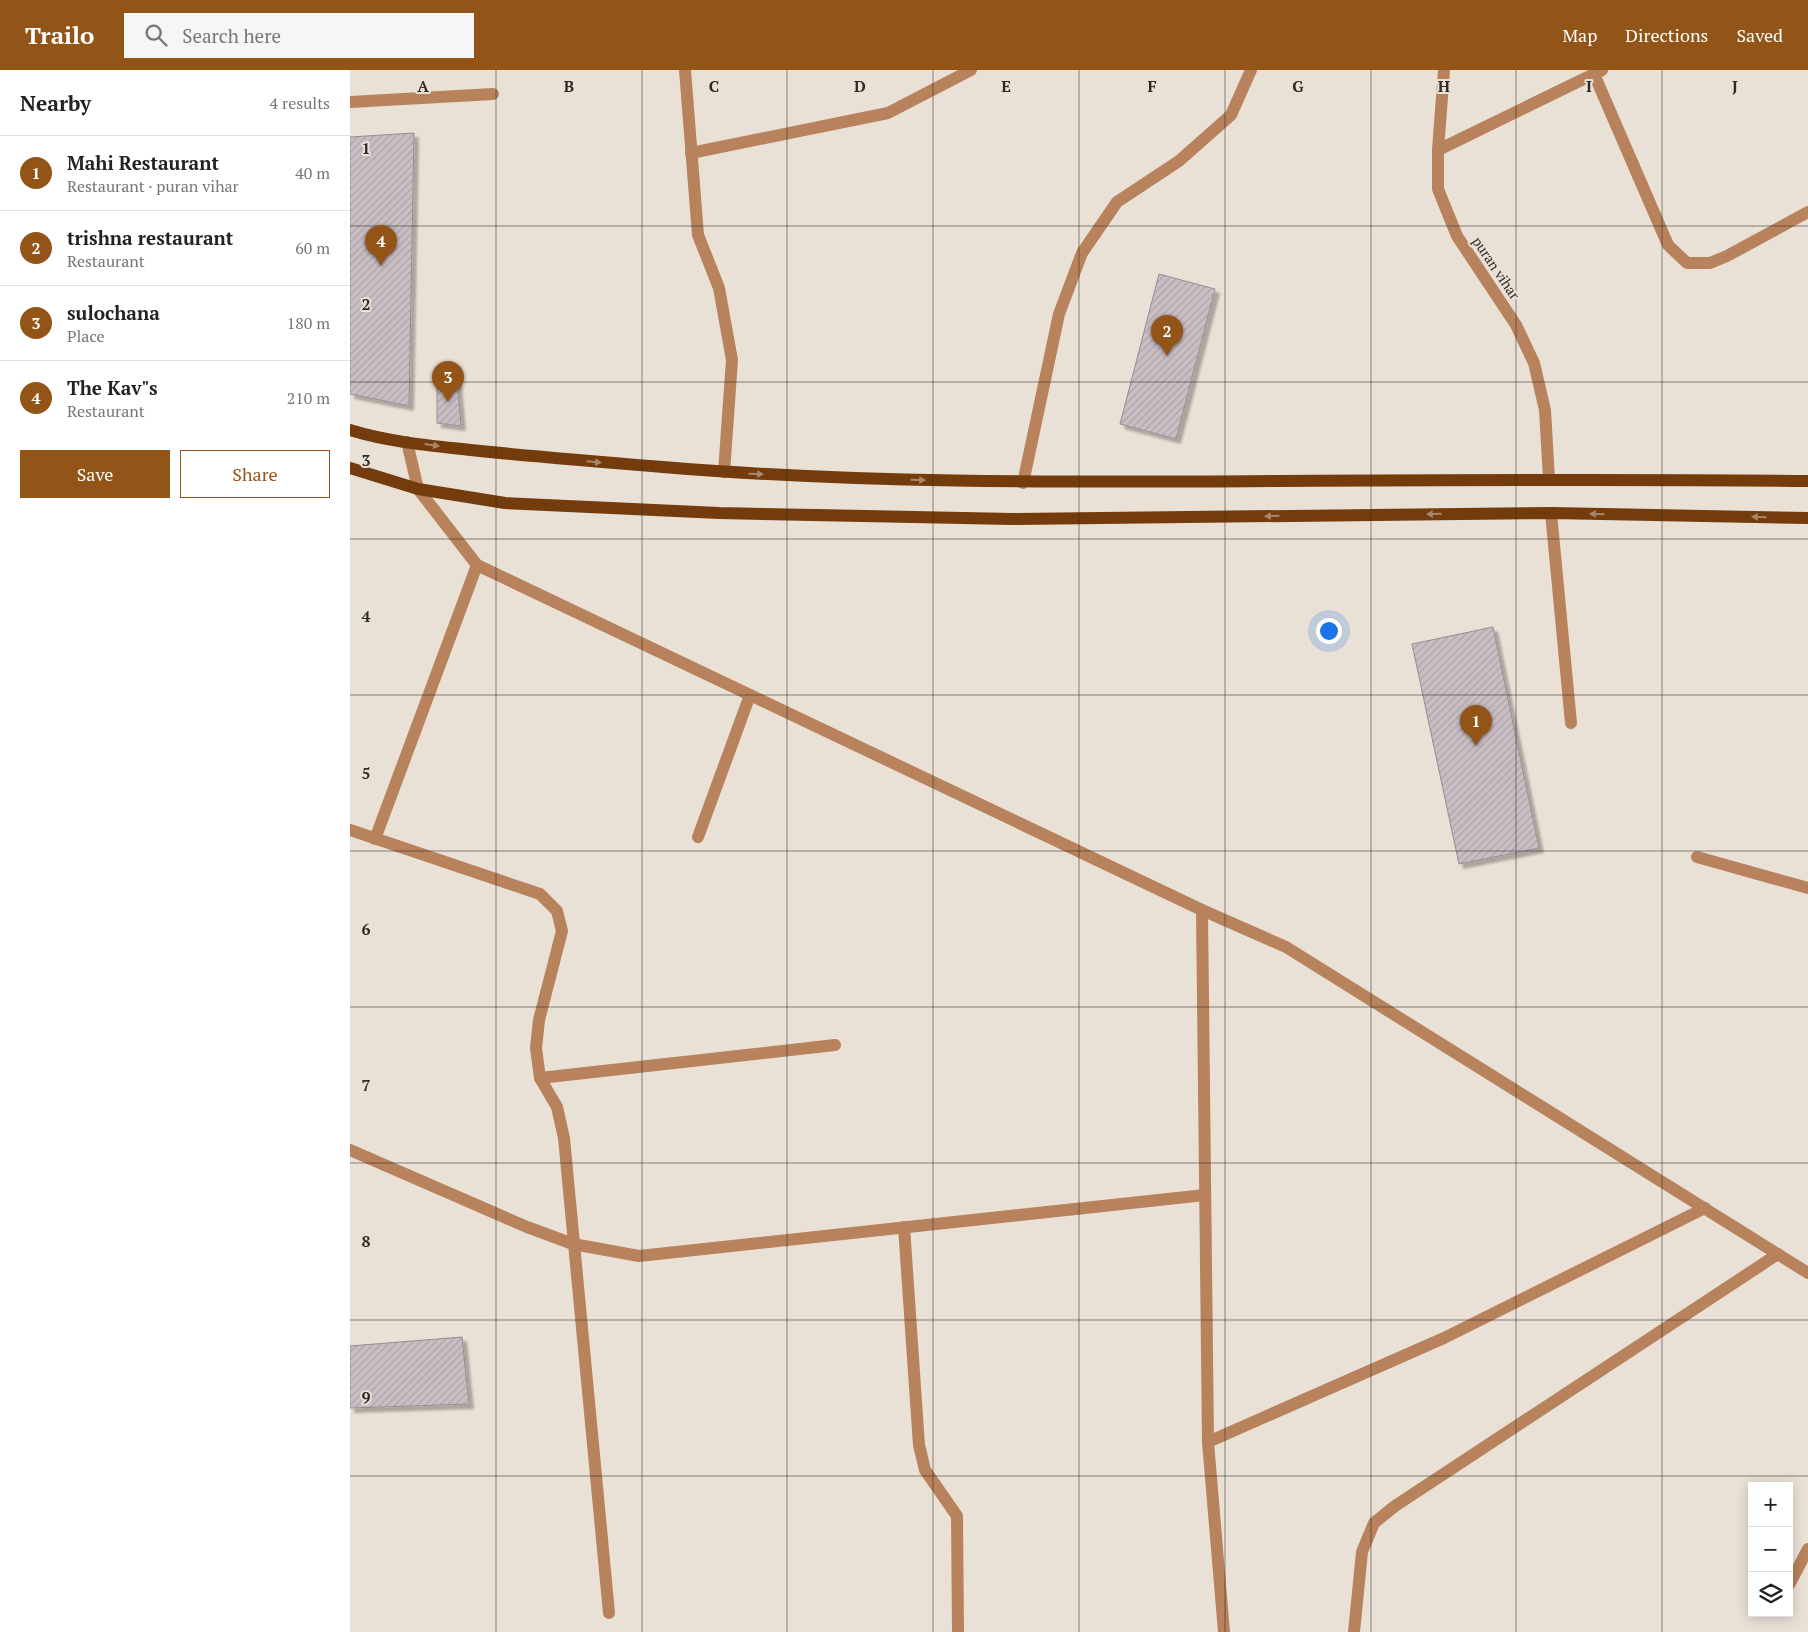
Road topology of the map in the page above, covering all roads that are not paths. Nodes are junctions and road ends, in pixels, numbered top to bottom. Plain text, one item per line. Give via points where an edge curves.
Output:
1 (685, 70) edge
2 (971, 70) edge
3 (1251, 70) edge
4 (1444, 70) edge
5 (1598, 72) edge
6 (493, 94) dead end
7 (350, 102) edge
8 (1438, 150) junction
9 (692, 153) junction
10 (1808, 212) edge
11 (350, 430) edge
12 (408, 442) junction
13 (350, 468) edge
14 (724, 472) junction
15 (1548, 479) junction
16 (1808, 481) edge
17 (1023, 483) junction
18 (418, 489) junction
19 (1551, 513) junction
20 (1808, 518) edge
21 (478, 565) junction
22 (750, 695) junction
23 (1571, 723) dead end
24 (350, 830) edge
25 (698, 837) dead end
26 (376, 840) junction
27 (1697, 857) dead end
28 (1808, 888) edge
29 (1202, 910) junction
30 (835, 1045) dead end
31 (540, 1078) junction
32 (350, 1150) edge
33 (1205, 1194) junction
34 (1705, 1208) junction
35 (904, 1227) junction
36 (573, 1244) junction
37 (1778, 1254) junction
38 (1808, 1273) edge
39 (1208, 1442) junction
40 (1808, 1549) edge
41 (1793, 1577) edge
42 (609, 1613) dead end
43 (958, 1632) edge
44 (1224, 1632) edge
45 (1354, 1632) edge

1 - 9 street
2 - 9 street via 888,113
3 - 17 street via 1230,115 1179,161 1117,202 1082,253 1059,314
4 - 8 street, puran vihar
5 - 8 street
5 - 10 street via 1668,245 1687,263 1710,263 1728,256
6 - 7 street
8 - 15 street, puran vihar via 1438,189 1457,236 1516,325 1534,363 1545,410
9 - 14 street via 698,236 719,288 732,360
11 - 12 main road
12 -> 14 main road
12 - 18 street
13 - 18 main road
14 -> 17 main road
15 - 16 main road
15 - 17 main road
19 -> 18 main road via 1012,519 719,513 505,503
18 - 21 street
20 -> 19 main road
19 - 23 street
21 - 22 street
21 - 26 street
22 - 25 street
22 - 29 street
24 - 26 street
26 - 31 street via 540,894 556,911 562,931 539,1020 536,1048
27 - 28 street
29 - 33 street
29 - 34 street via 1286,947
30 - 31 street
31 - 36 street via 557,1107 564,1138
32 - 36 street
33 - 35 street
33 - 39 street
34 - 37 street
34 - 39 street via 1444,1338
35 - 36 street via 639,1256
35 - 43 street via 919,1444 925,1470 957,1516
36 - 42 street
37 - 38 street
37 - 45 street via 1395,1506 1374,1523 1362,1552
39 - 44 street
40 - 41 street

